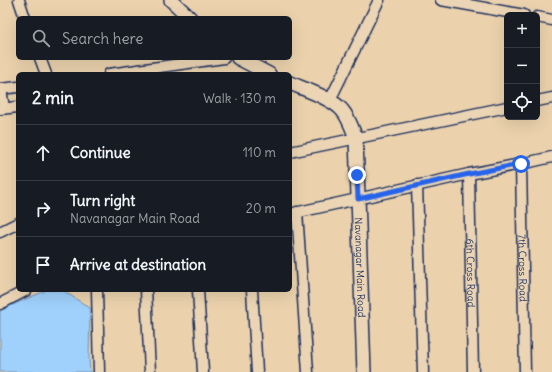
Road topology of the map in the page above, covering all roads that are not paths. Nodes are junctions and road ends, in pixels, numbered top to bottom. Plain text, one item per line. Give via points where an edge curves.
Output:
1 (19, 0) edge
2 (171, 0) edge
3 (379, 0) edge
4 (441, 0) edge
5 (507, 12) edge
6 (24, 16) edge
7 (188, 16) edge
8 (540, 18) edge
9 (552, 20) edge
10 (41, 60) edge
11 (210, 60) edge
12 (242, 60) edge
13 (45, 72) edge
14 (123, 72) edge
15 (265, 72) edge
16 (292, 84) edge
17 (16, 87) edge
18 (0, 89) edge
19 (552, 98) edge
20 (330, 100) junction
21 (540, 100) edge
22 (16, 107) edge
23 (504, 108) edge
24 (2, 109) edge
25 (356, 138) junction
26 (292, 152) edge
27 (552, 157) edge
28 (521, 164) junction
29 (469, 174) junction
30 (417, 185) junction
31 (358, 199) junction
32 (294, 213) edge
33 (16, 224) edge
34 (0, 232) edge
35 (23, 292) edge
36 (96, 292) edge
37 (146, 292) edge
38 (198, 292) edge
39 (252, 292) edge
40 (0, 304) edge
41 (99, 372) edge
42 (150, 372) edge
43 (204, 372) edge
44 (257, 372) edge
45 (308, 372) edge
46 (364, 372) edge
47 (423, 372) edge
48 (473, 372) edge
49 (525, 372) edge

1 - 6 street
2 - 7 main road
3 - 20 street
4 - 5 street
8 - 9 street
10 - 13 street
11 - 14 street
12 - 15 main road
16 - 20 main road
17 - 18 street
18 - 24 street
19 - 21 street
20 - 25 main road, Navanagar Main Road via 350,121
22 - 24 street
23 - 25 street
25 - 26 street
25 - 31 main road, Navanagar Main Road
27 - 28 street
28 - 29 street
28 - 49 street, 7th Cross Road
29 - 30 street
29 - 48 street, 6th Cross Road
30 - 31 street
30 - 47 street
31 - 32 street
31 - 46 main road, Navanagar Main Road
32 - 45 street
33 - 34 street
35 - 40 street
36 - 41 street
37 - 42 street
38 - 43 street
39 - 44 street

